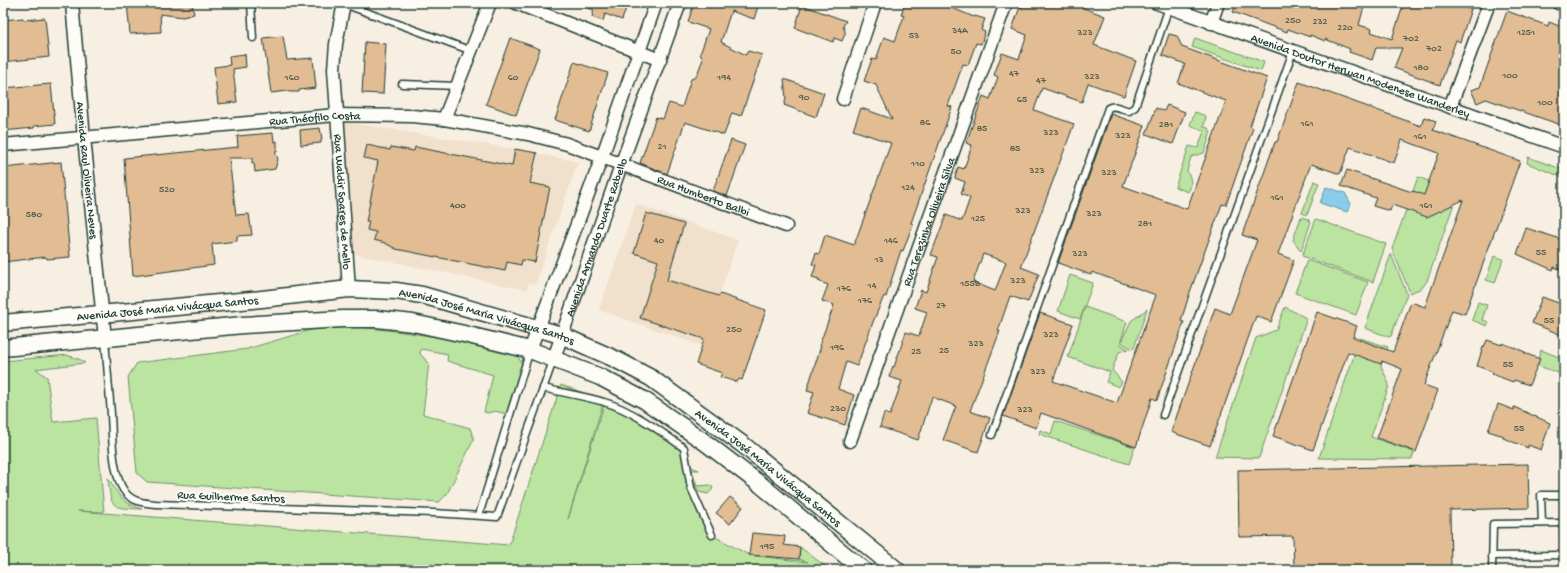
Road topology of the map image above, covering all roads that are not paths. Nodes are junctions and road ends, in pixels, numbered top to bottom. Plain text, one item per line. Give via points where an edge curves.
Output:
1 (72, 3) edge
2 (251, 3) edge
3 (490, 3) edge
4 (516, 3) edge
5 (656, 3) edge
6 (680, 3) edge
7 (875, 3) edge
8 (1006, 3) edge
9 (1157, 3) edge
10 (1218, 3) edge
11 (1488, 3) edge
12 (1558, 3) edge
13 (344, 4) edge
14 (1564, 5) edge
15 (1169, 7) junction
16 (1211, 23) junction
17 (253, 38) dead end
18 (472, 50) junction
19 (1293, 51) junction
20 (638, 52) junction
21 (660, 60) junction
22 (402, 84) dead end
23 (457, 86) junction
24 (843, 99) dead end
25 (1450, 108) junction
26 (336, 115) junction
27 (444, 119) junction
28 (84, 138) junction
29 (3, 145) edge
30 (1564, 147) edge
31 (602, 157) junction
32 (621, 165) junction
33 (786, 226) dead end
34 (350, 289) junction
35 (101, 313) junction
36 (3, 323) edge
37 (538, 328) junction
38 (561, 335) junction
39 (105, 338) junction
40 (3, 348) edge
41 (530, 350) junction
42 (554, 358) junction
43 (544, 388) junction
44 (1163, 415) dead end
45 (992, 435) dead end
46 (850, 440) dead end
47 (1564, 495) edge
48 (479, 515) junction
49 (496, 517) joint
50 (1542, 523) junction
51 (1564, 523) edge
52 (712, 536) dead end
53 (1564, 555) edge
54 (1492, 556) junction
55 (863, 570) edge
56 (897, 570) edge
57 (1492, 570) edge

1 - 28 street, Avenida Raul Oliveira Neves
2 - 17 lane
3 - 18 street
4 - 20 street
5 - 20 street, Avenida Armando Duarte Rabello
6 - 21 street, Avenida Armando Duarte Rabello
7 - 24 street
8 - 46 street, Rua Terezinha Oliveira Silva
9 - 15 street, Avenida Doutor Herwan Modenese Wanderley
10 - 16 street
11 - 25 street
12 - 14 street
13 - 18 lane
13 - 26 street, Rua Waldir Soares de Mello via 334,63
15 - 16 street, Avenida Doutor Herwan Modenese Wanderley
15 - 45 lane via 1135,107 1129,111 1115,106 1108,108
16 - 19 street, Avenida Doutor Herwan Modenese Wanderley
18 - 23 street
19 - 25 street, Avenida Doutor Herwan Modenese Wanderley
19 - 44 lane
20 - 21 street
20 - 31 street, Avenida Armando Duarte Rabello
21 - 32 street, Avenida Armando Duarte Rabello
22 - 23 lane
23 - 27 street
25 - 30 street, Avenida Doutor Herwan Modenese Wanderley
26 - 27 street, Rua Théofilo Costa
26 - 28 street, Rua Théofilo Costa
26 - 34 street, Rua Waldir Soares de Mello
27 - 31 street, Rua Théofilo Costa via 528,134 567,144
28 - 29 street, Rua Théofilo Costa
28 - 35 street, Avenida Raul Oliveira Neves
31 - 32 street, Rua Théofilo Costa
31 - 37 street, Avenida Armando Duarte Rabello
32 - 33 street, Rua Humberto Balbi
32 - 38 street, Avenida Armando Duarte Rabello
34 - 35 main road, Avenida José Maria Vivácqua Santos
34 - 37 main road, Avenida José Maria Vivácqua Santos via 422,295
35 - 36 main road, Avenida José Maria Vivácqua Santos
35 - 39 street, Avenida Raul Oliveira Neves
37 - 38 main road, Avenida José Maria Vivácqua Santos
37 - 41 street, Avenida Armando Duarte Rabello
38 - 42 street, Avenida Armando Duarte Rabello
38 - 56 main road, Avenida José Maria Vivácqua Santos via 651,378 742,444
39 - 40 main road, Avenida José Maria Vivácqua Santos
39 - 41 main road, Avenida José Maria Vivácqua Santos via 243,325 377,319 413,323
39 - 48 lane, Rua Guilherme Santos via 114,458 119,481 130,498 156,504
41 - 42 main road, Avenida José Maria Vivácqua Santos
41 - 48 lane, Avenida Armando Duarte Rabello
42 - 43 lane, Avenida Armando Duarte Rabello
42 - 55 main road, Avenida José Maria Vivácqua Santos via 600,377 644,400 761,485
43 - 49 lane, Avenida Armando Duarte Rabello
43 - 52 lane via 605,402 640,419 684,448 690,488
47 - 50 lane via 1541,495
48 - 49 lane, Rua Guilherme Santos
50 - 51 lane
50 - 54 lane via 1493,524
53 - 54 lane
54 - 57 lane

